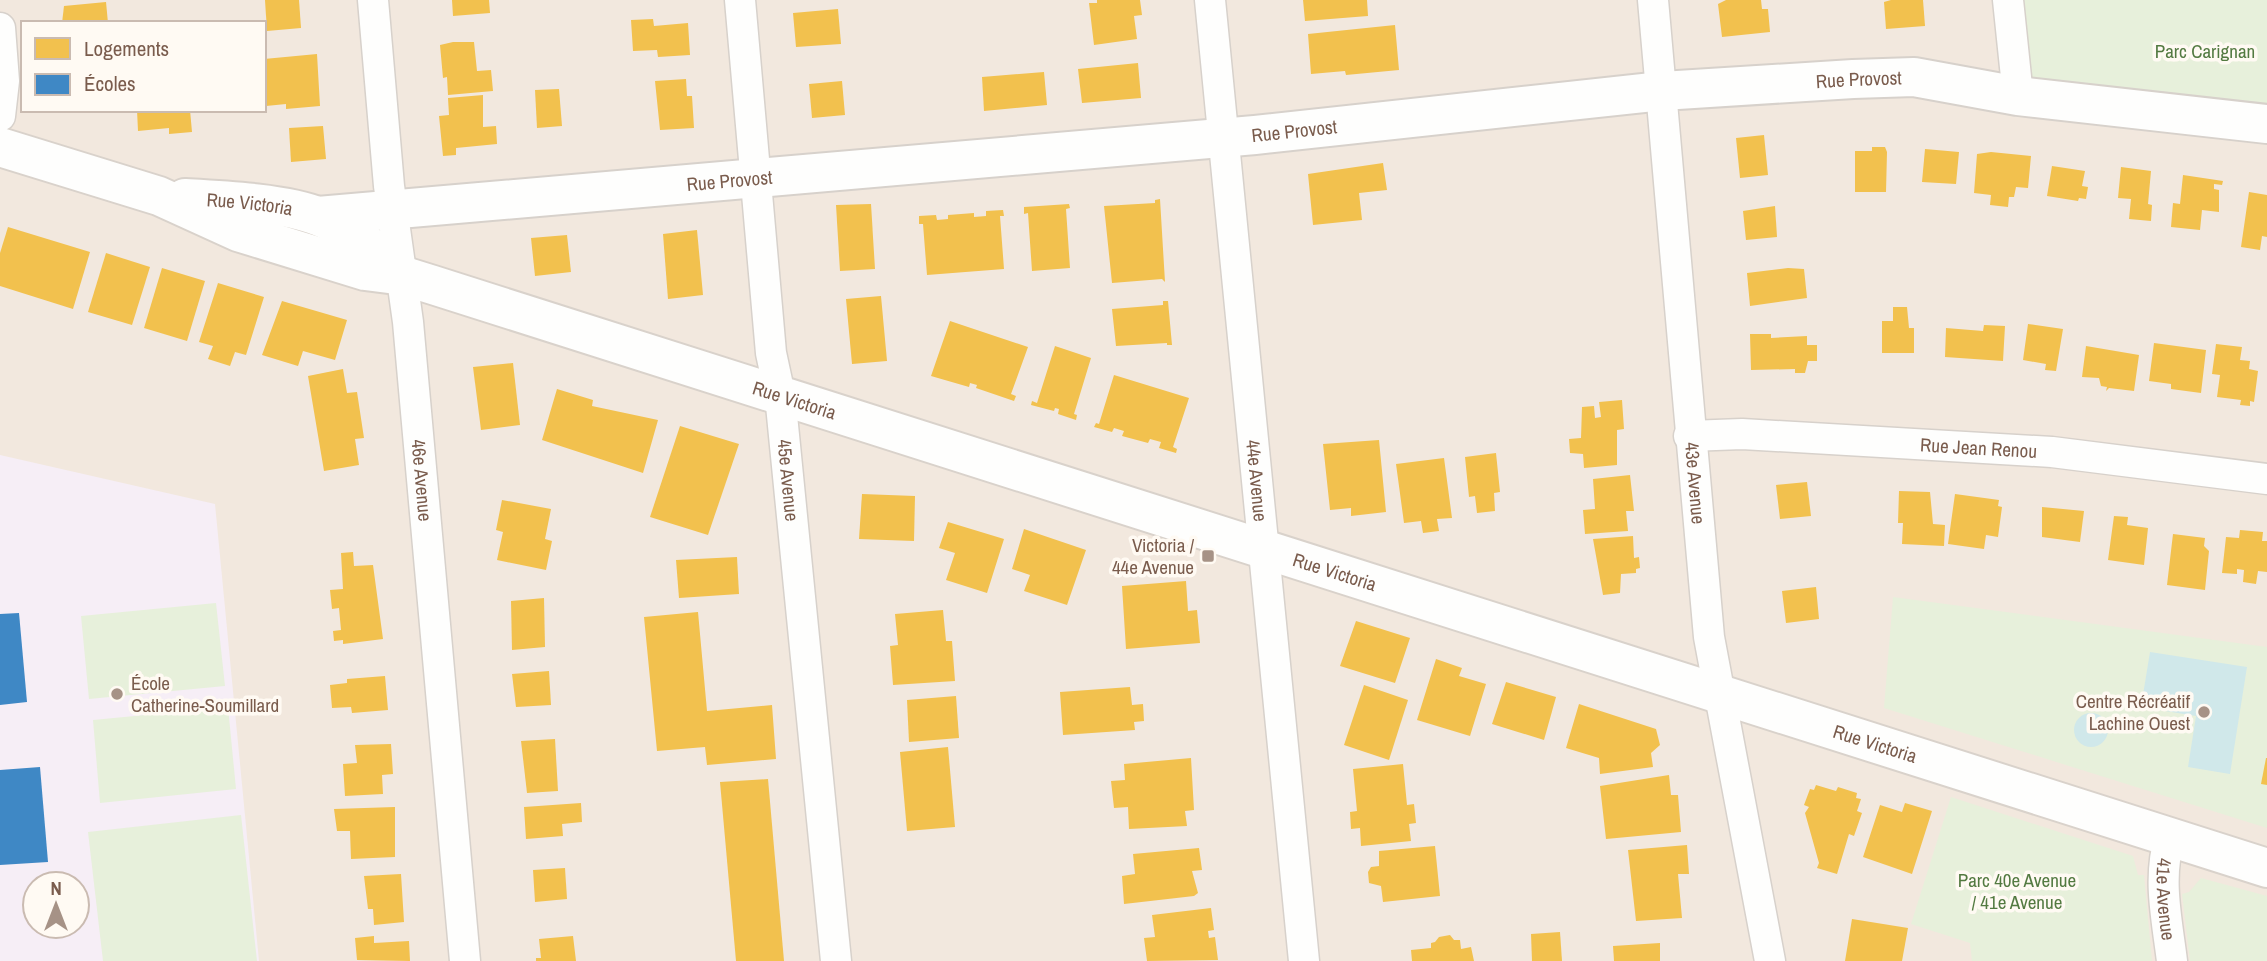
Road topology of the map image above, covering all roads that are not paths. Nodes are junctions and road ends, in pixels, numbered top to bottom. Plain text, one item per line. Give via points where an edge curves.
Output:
1 (373, 0) edge
2 (740, 0) edge
3 (1210, 0) edge
4 (1653, 0) edge
5 (2008, 0) edge
6 (0, 28) edge
7 (1662, 91) junction
8 (2018, 96) junction
9 (0, 116) edge
10 (2267, 124) edge
11 (1224, 138) junction
12 (0, 147) edge
13 (756, 178) junction
14 (159, 196) junction
15 (393, 209) junction
16 (318, 216) junction
17 (404, 276) junction
18 (780, 395) junction
19 (1689, 436) junction
20 (2267, 479) edge
21 (1264, 550) junction
22 (1718, 694) junction
23 (2170, 837) junction
24 (2267, 868) edge
25 (464, 961) edge
26 (836, 961) edge
27 (1304, 961) edge
28 (1770, 961) edge
29 (2172, 961) edge

1 - 15 street, 46e Avenue
2 - 13 street, 45e Avenue
3 - 11 street, 44e Avenue
4 - 7 street, 43e Avenue
5 - 8 street
6 - 9 street via 4,81
7 - 8 main road, Rue Provost via 1914,77
7 - 11 main road, Rue Provost
7 - 19 street, 43e Avenue
8 - 10 main road, Rue Provost
11 - 13 main road, Rue Provost
11 - 21 street, 44e Avenue
12 - 14 main road, Rue Victoria
13 - 15 main road, Rue Provost
13 - 18 street, 45e Avenue via 771,353
14 - 16 main road, Rue Victoria via 244,202
14 - 17 main road, Rue Victoria via 238,232 365,271
15 - 16 main road, Rue Provost
15 - 17 street, 46e Avenue
16 - 17 main road, Rue Victoria via 372,247
17 - 18 main road, Rue Victoria
17 - 25 street, 46e Avenue
18 - 21 main road, Rue Victoria
18 - 26 street, 45e Avenue
19 - 20 street, Rue Jean Renou via 1742,434 2052,453
19 - 22 street, 43e Avenue
21 - 22 main road, Rue Victoria
21 - 27 street, 44e Avenue
22 - 23 main road, Rue Victoria
22 - 28 street, 43e Avenue
23 - 24 main road, Rue Victoria
23 - 29 street, 41e Avenue via 2163,876

